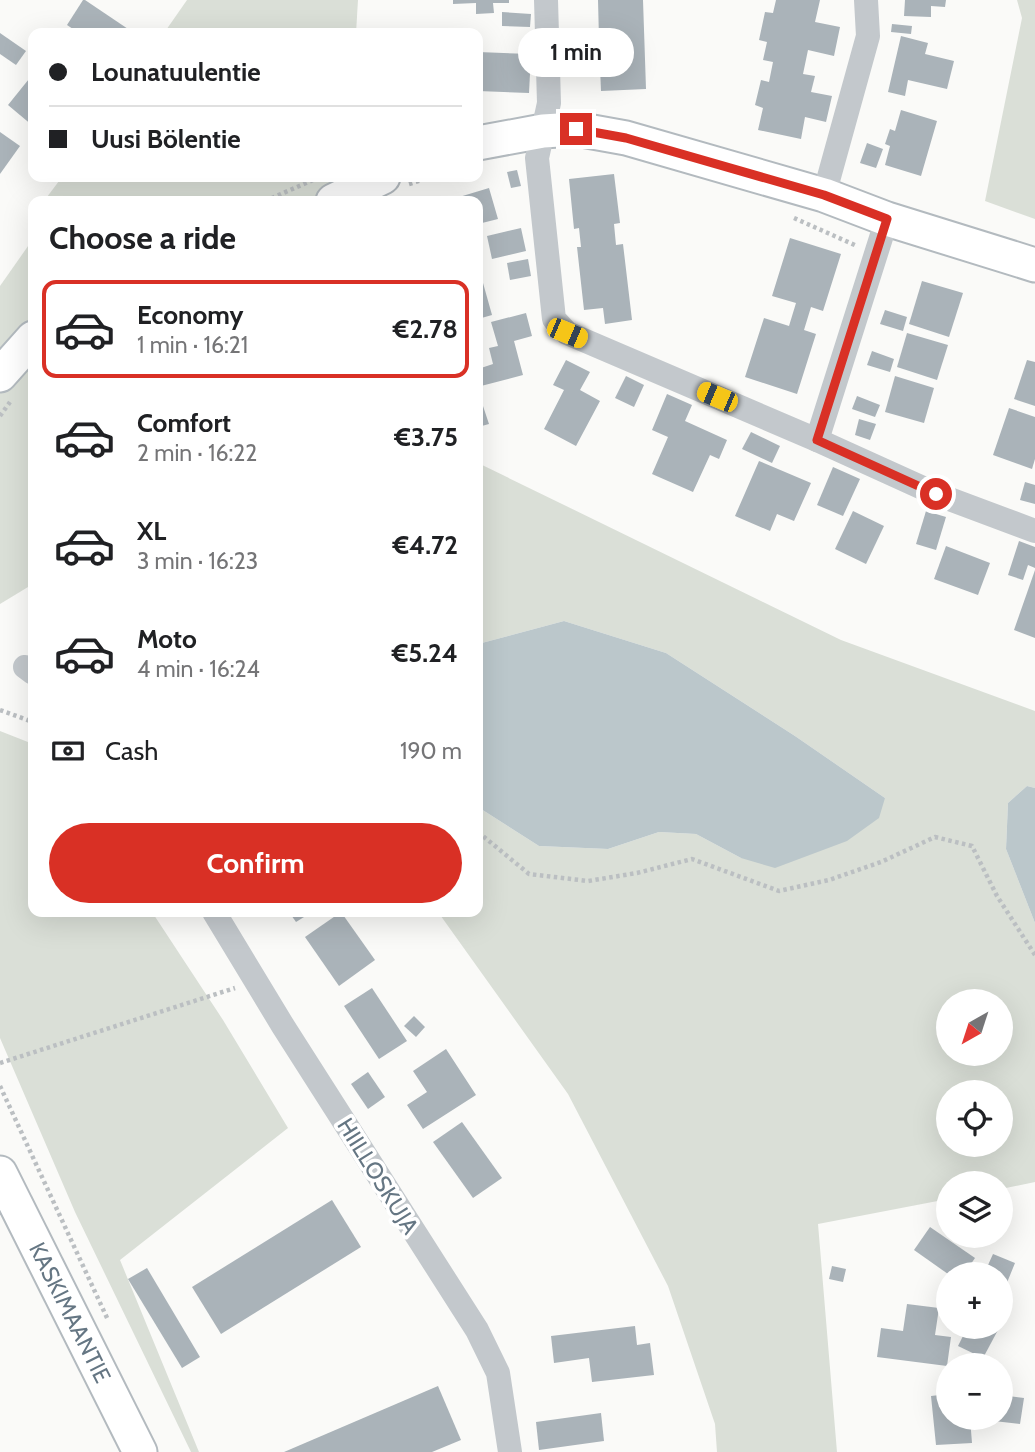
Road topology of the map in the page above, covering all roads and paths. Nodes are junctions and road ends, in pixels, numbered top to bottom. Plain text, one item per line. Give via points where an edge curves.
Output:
1 (546, 0) edge
2 (866, 0) edge
3 (542, 131) junction
4 (483, 142) edge
5 (309, 182) edge
6 (373, 182) edge
7 (824, 195) junction
8 (276, 196) edge
9 (343, 196) edge
10 (887, 219) junction
11 (1035, 265) edge
12 (28, 344) edge
13 (0, 375) edge
14 (817, 440) junction
15 (1035, 531) edge
16 (0, 710) edge
17 (28, 720) edge
18 (483, 836) edge
19 (217, 917) edge
20 (1035, 955) edge
21 (256, 981) junction
22 (0, 1062) edge
23 (0, 1086) edge
24 (0, 1173) edge
25 (110, 1324) dead end
26 (139, 1452) edge
27 (510, 1452) edge

1 - 3 street via 549,103
2 - 7 street via 869,36
3 - 4 street
3 - 7 street via 576,129 626,138
3 - 14 street via 537,158 554,319 567,333
5 - 8 path
6 - 9 street
7 - 10 street
10 - 11 street
10 - 14 street
12 - 13 street
14 - 15 street via 936,494
16 - 17 path
18 - 20 path via 529,874 588,881 692,859 779,891 829,880 935,837 972,846
19 - 21 street, HIILLOSKUJA
21 - 22 path
21 - 27 street, HIILLOSKUJA via 477,1330 498,1373
23 - 25 path
24 - 26 street, KASKIMAANTIE

